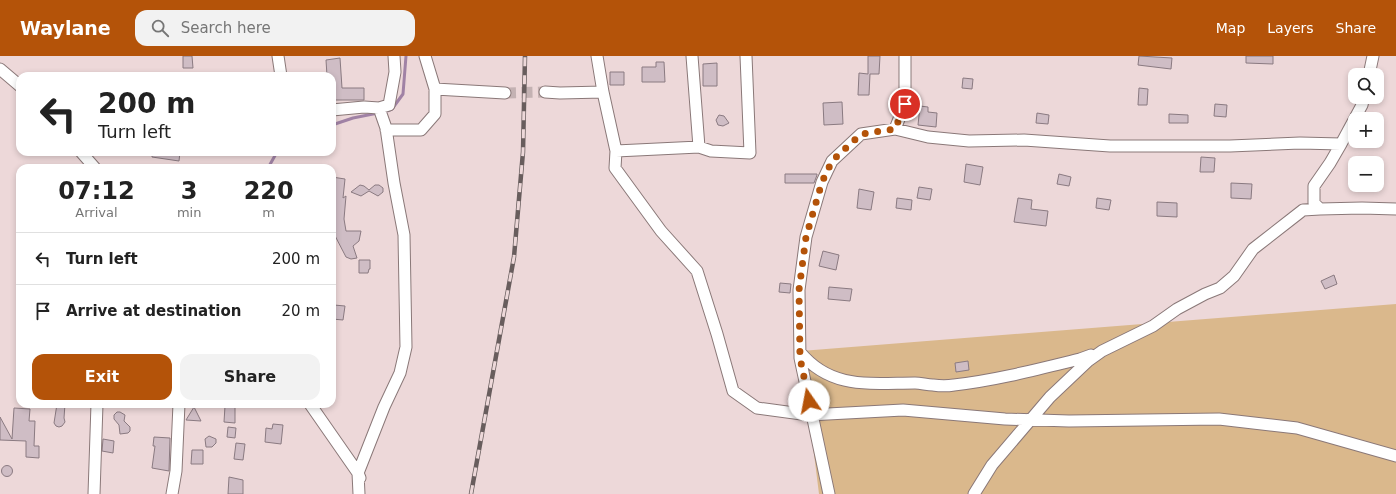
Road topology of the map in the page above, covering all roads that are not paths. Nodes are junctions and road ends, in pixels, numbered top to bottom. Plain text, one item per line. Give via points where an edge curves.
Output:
1 (278, 56) edge
2 (394, 56) edge
3 (425, 56) edge
4 (597, 56) edge
5 (692, 56) edge
6 (746, 56) edge
7 (905, 56) edge
8 (1373, 56) edge
9 (1370, 68) edge
10 (0, 69) edge
11 (280, 72) edge
12 (16, 83) edge
13 (435, 89) junction
14 (505, 92) tunnel mouth
15 (545, 92) tunnel mouth
16 (603, 92) junction
17 (1362, 104) edge
18 (336, 110) edge
19 (380, 112) junction
20 (895, 129) junction
21 (386, 130) junction
22 (1340, 144) junction
23 (699, 147) junction
24 (616, 151) junction
25 (84, 156) edge
26 (91, 164) edge
27 (1320, 209) junction
28 (1396, 209) edge
29 (1102, 351) junction
30 (800, 352) junction
31 (97, 408) edge
32 (179, 408) edge
33 (313, 408) edge
34 (812, 415) junction
35 (1031, 420) junction
36 (1396, 456) edge
37 (358, 473) junction
38 (94, 494) edge
39 (172, 494) edge
40 (359, 494) edge
41 (365, 494) edge
42 (829, 494) edge
43 (974, 494) edge

1 - 11 street
2 - 19 street via 396,72 389,105
3 - 13 street
4 - 16 street
5 - 23 street
6 - 23 street via 750,152 711,151
7 - 20 street via 905,104
8 - 9 street
10 - 12 street
13 - 14 street
13 - 21 street via 435,114 421,130
15 - 16 street
16 - 24 street
17 - 22 street
18 - 19 street via 364,107
19 - 21 street
20 - 22 street via 969,141 1024,140 1110,146
20 - 30 street via 861,134 832,161 822,182 806,237 799,290
21 - 37 street via 404,235 406,347 400,374
22 - 27 street via 1314,186 1314,203
23 - 24 street
24 - 34 street via 615,168 661,231 697,271 733,391 756,408
25 - 26 street
27 - 28 street
27 - 29 street via 1303,210 1253,249 1234,276 1220,288 1204,294 1153,326
29 - 30 street via 1080,359 996,378 934,386 917,383 850,382 829,376
29 - 35 street via 1088,360 1050,397
30 - 34 street
31 - 38 street
32 - 39 street via 176,471
33 - 37 street
34 - 35 street via 903,410
34 - 42 street
35 - 36 street via 1218,419 1297,428
35 - 43 street via 992,465
37 - 40 street
37 - 41 street

